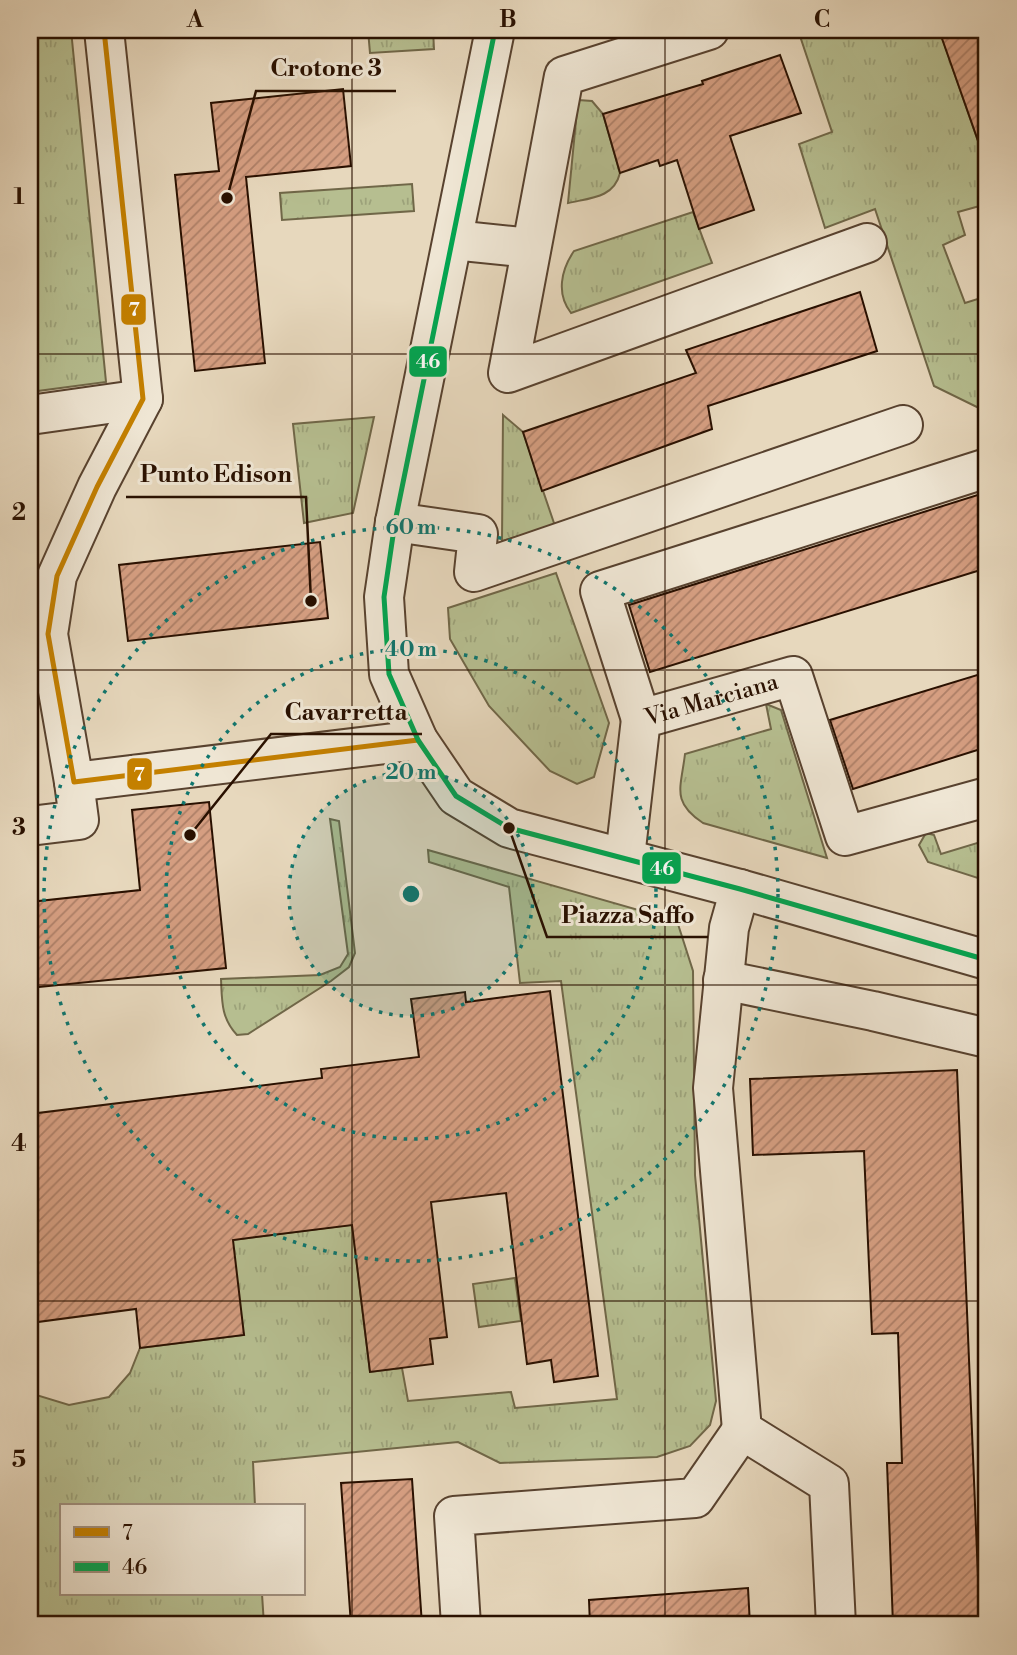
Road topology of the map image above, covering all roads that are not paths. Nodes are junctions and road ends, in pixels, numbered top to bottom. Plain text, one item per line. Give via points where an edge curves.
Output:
1 (104, 30) edge
2 (495, 30) edge
3 (709, 30) edge
4 (453, 240) junction
5 (867, 243) dead end
6 (531, 248) junction
7 (143, 398) junction
8 (30, 415) edge
9 (903, 425) dead end
10 (987, 468) edge
11 (395, 522) junction
12 (641, 719) junction
13 (418, 740) junction
14 (74, 782) junction
15 (987, 797) edge
16 (30, 826) edge
17 (625, 857) junction
18 (740, 889) junction
19 (987, 961) edge
20 (723, 980) junction
21 (987, 1038) edge
22 (742, 1430) junction
23 (461, 1625) edge
24 (836, 1625) edge

1 - 7 street
2 - 4 street
3 - 6 street via 564,76
4 - 6 street
4 - 11 street
5 - 6 street via 508,373
7 - 8 street
7 - 14 street via 57,576 48,634
9 - 11 street via 474,572 478,534
10 - 12 street via 600,591
11 - 13 street via 384,597 390,674
12 - 15 street, Via Marciana via 793,676 845,836
12 - 17 street, Via Marciana
13 - 14 street
13 - 17 street via 456,796 509,828
14 - 16 street via 79,820
17 - 18 street
18 - 19 street
18 - 20 street via 729,928
20 - 21 street
20 - 22 street via 713,1088
22 - 23 street via 695,1498 454,1516
22 - 24 street via 828,1484

